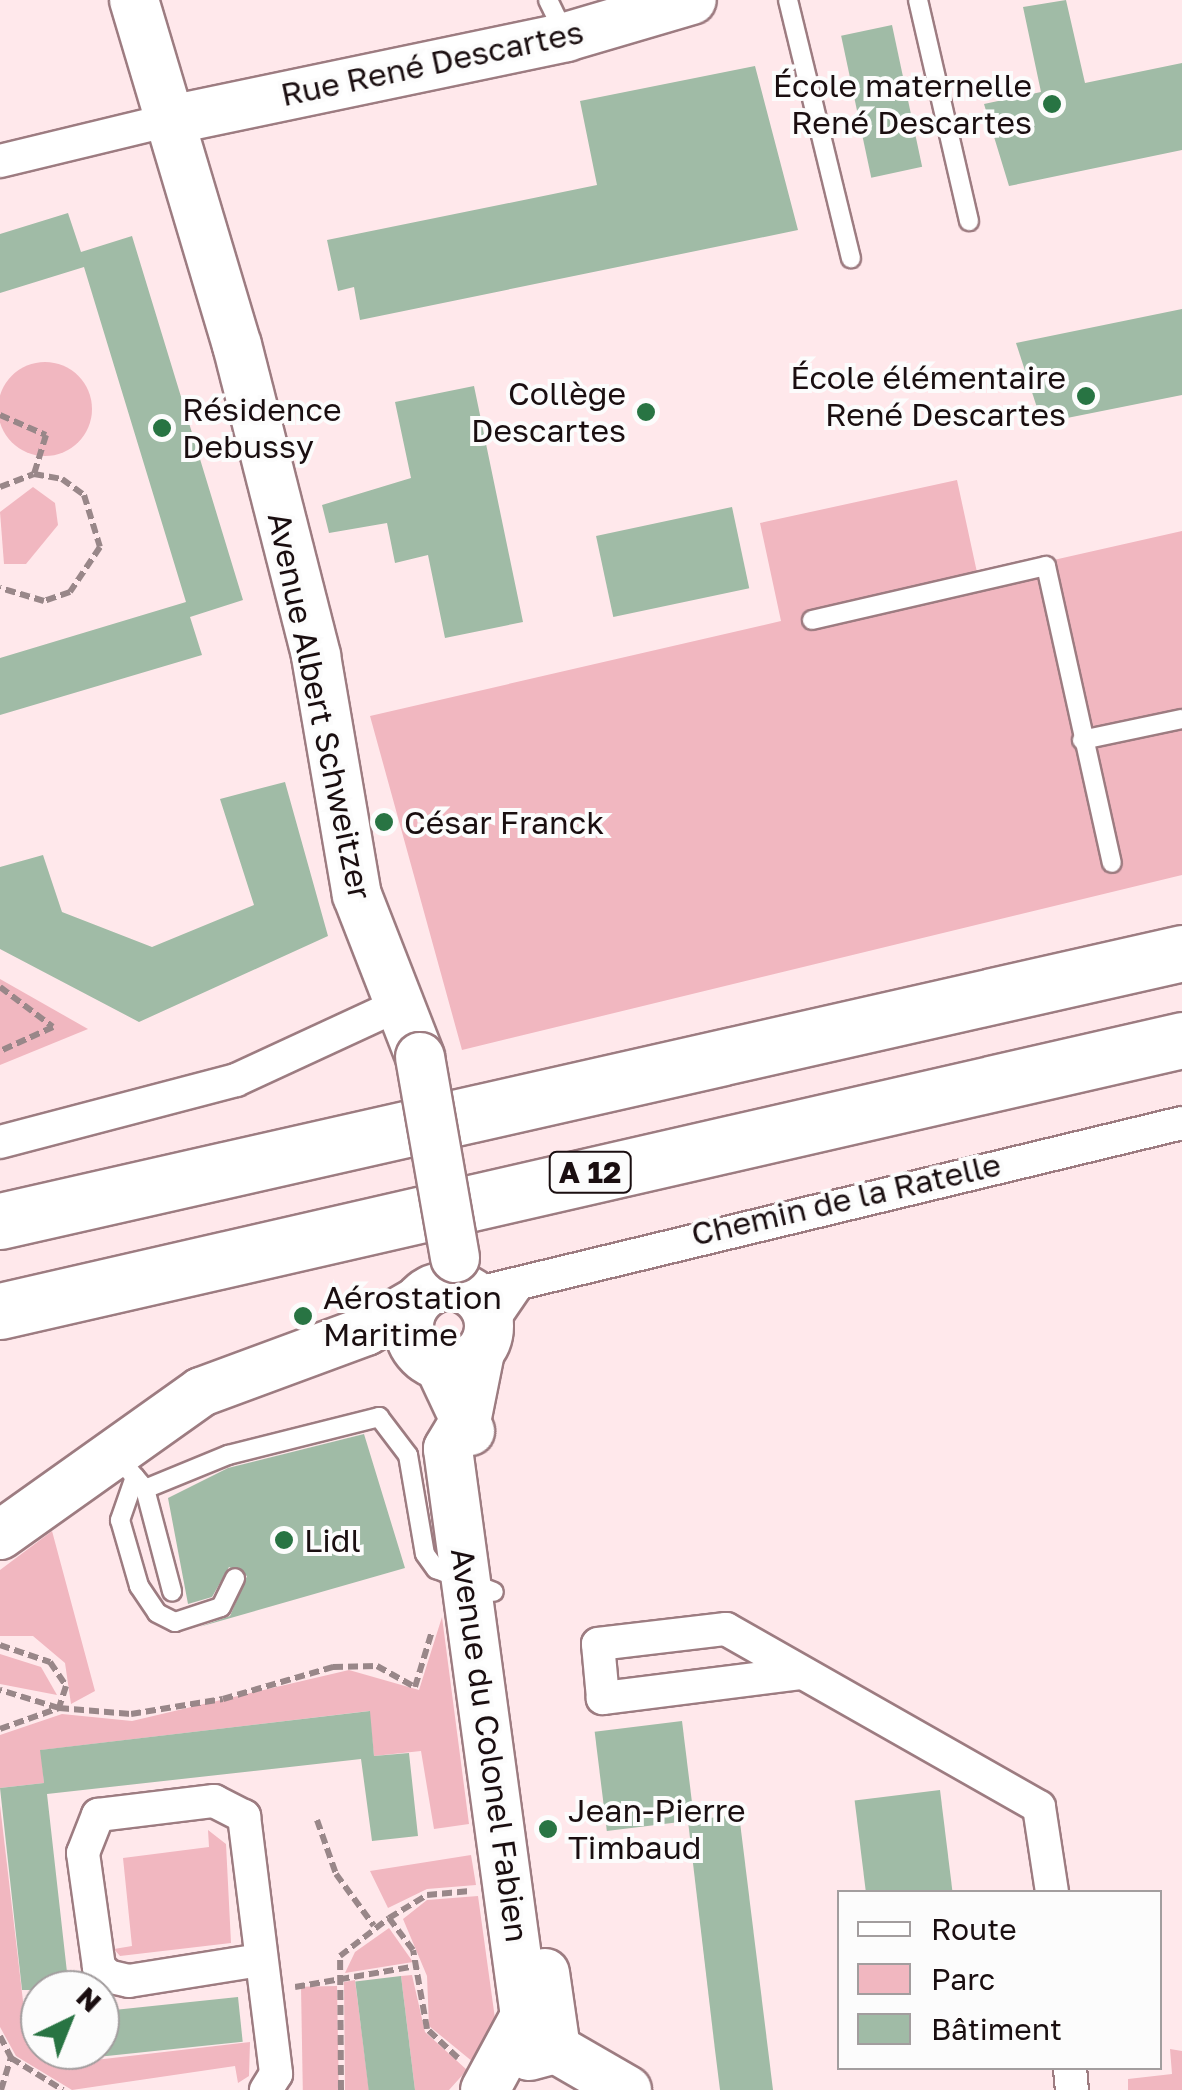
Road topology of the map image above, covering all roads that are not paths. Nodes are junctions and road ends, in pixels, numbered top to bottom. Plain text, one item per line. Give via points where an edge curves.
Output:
1 (134, 0) edge
2 (788, 0) edge
3 (918, 0) edge
4 (668, 3) edge
5 (557, 19) edge
6 (170, 120) junction
7 (0, 162) edge
8 (969, 221) dead end
9 (852, 258) dead end
10 (812, 620) dead end
11 (1182, 720) edge
12 (1082, 740) junction
13 (1112, 863) dead end
14 (1182, 953) edge
15 (394, 1007) junction
16 (1182, 1040) edge
17 (409, 1060) joint
18 (1182, 1123) edge
19 (0, 1142) edge
20 (0, 1221) edge
21 (447, 1308) junction
22 (0, 1311) edge
23 (131, 1472) junction
24 (0, 1535) edge
25 (235, 1578) dead end
26 (172, 1590) dead end
27 (478, 1593) junction
28 (802, 1673) junction
29 (1052, 1890) edge
30 (260, 1960) junction
31 (556, 2049) junction
32 (492, 2083) edge
33 (266, 2090) edge
34 (628, 2090) edge

1 - 6 street, Avenue Albert Schweitzer
2 - 9 lane
3 - 8 lane
4 - 5 street, Rue René Descartes
5 - 6 street, Rue René Descartes
6 - 7 street
6 - 15 street, Avenue Albert Schweitzer via 298,583 357,895
10 - 12 lane via 1046,566
11 - 12 lane
12 - 13 lane
14 - 20 highway
15 - 17 street, Avenue Albert Schweitzer
15 - 19 street via 236,1080
16 - 22 highway, A 12
17 - 21 street, Avenue du Colonel Fabien, bridge
18 - 21 street, Chemin de la Ratelle via 555,1269
21 - 23 street via 253,1367
21 - 27 street, Avenue du Colonel Fabien via 467,1417
23 - 24 street
23 - 25 lane via 120,1520 139,1586 157,1613 175,1622 211,1612
23 - 26 lane
23 - 27 lane via 379,1418 408,1455 424,1554
27 - 31 street, Avenue du Colonel Fabien
27 - 32 street, Avenue du Colonel Fabien via 525,2016
28 - 28 street via 726,1630 598,1644 602,1698
28 - 29 street via 1039,1807
30 - 30 street via 235,1805 98,1815 83,1853 108,1976 130,1981
30 - 33 street via 276,2074
31 - 32 street
31 - 34 street

